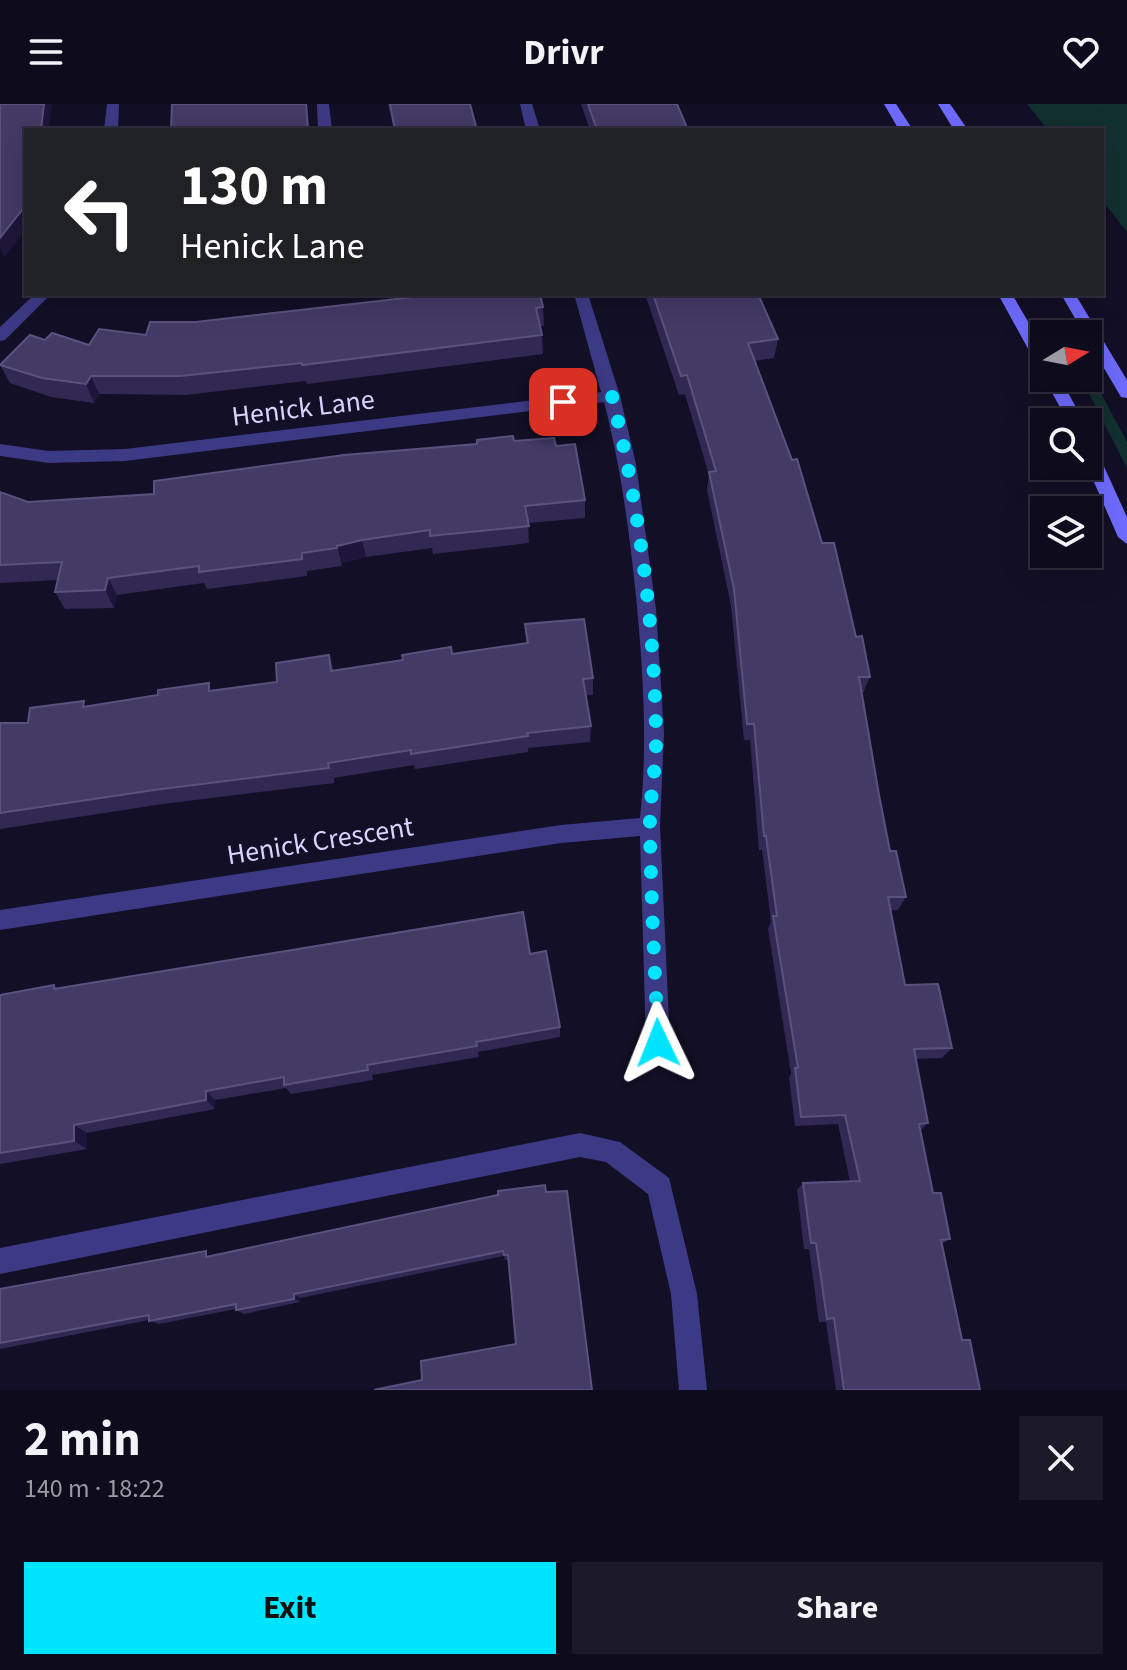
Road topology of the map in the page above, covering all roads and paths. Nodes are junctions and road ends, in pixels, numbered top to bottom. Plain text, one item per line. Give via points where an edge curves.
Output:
1 (113, 104) edge
2 (323, 104) edge
3 (526, 104) edge
4 (890, 104) edge
5 (944, 104) edge
6 (111, 128) edge
7 (325, 128) edge
8 (532, 128) edge
9 (905, 128) edge
10 (960, 128) edge
11 (42, 296) edge
12 (582, 296) edge
13 (1006, 296) edge
14 (1069, 296) edge
15 (0, 336) edge
16 (1030, 338) edge
17 (1127, 393) edge
18 (612, 396) junction
19 (0, 450) edge
20 (1102, 480) edge
21 (1127, 537) edge
22 (650, 826) junction
23 (0, 920) edge
24 (658, 1043) dead end
25 (0, 1261) edge
26 (693, 1390) edge

1 - 6 street
2 - 7 street
3 - 8 street
4 - 9 main road
5 - 10 main road
11 - 15 street
12 - 18 street
13 - 16 main road
14 - 17 main road
18 - 19 street, Henick Lane via 125,455 49,457
18 - 22 street via 629,468 652,662 656,779
20 - 21 main road
22 - 23 street, Henick Crescent via 561,834
22 - 24 street
25 - 26 street via 580,1145 611,1151 660,1187 662,1218 684,1294

